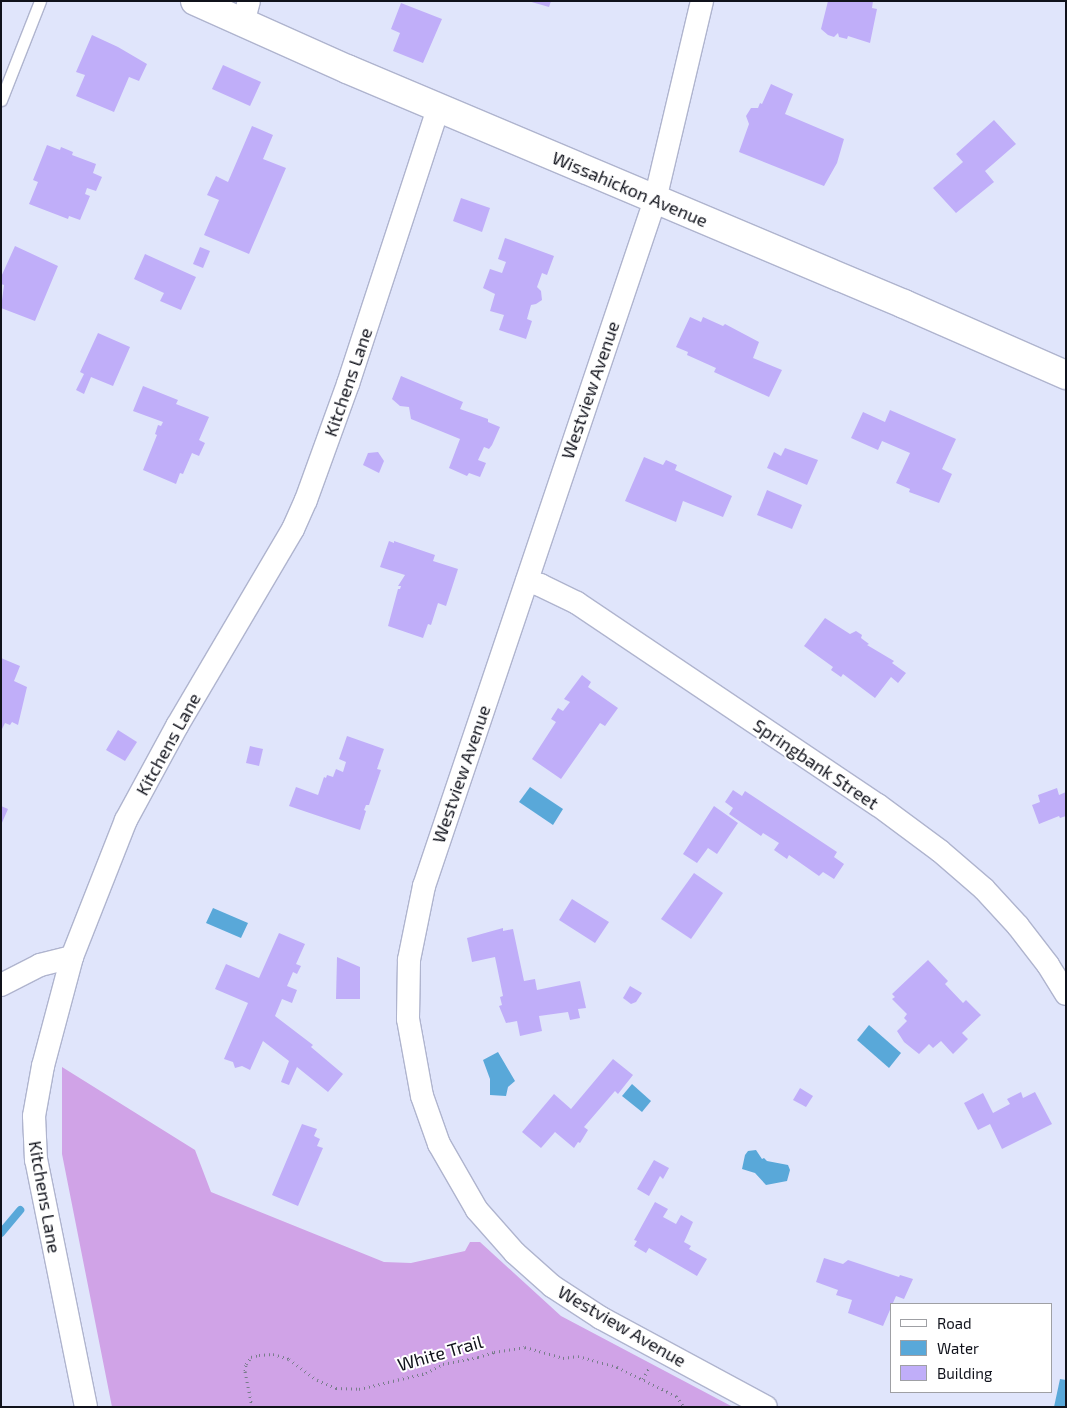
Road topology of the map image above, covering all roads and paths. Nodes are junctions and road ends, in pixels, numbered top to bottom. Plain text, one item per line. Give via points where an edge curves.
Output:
1 (40, 1) edge
2 (195, 1) edge
3 (702, 1) edge
4 (246, 12) edge
5 (1, 100) edge
6 (438, 108) junction
7 (655, 200) junction
8 (1066, 375) edge
9 (527, 580) junction
10 (72, 956) junction
11 (1, 985) edge
12 (1066, 994) edge
13 (86, 1407) edge
14 (252, 1407) edge
15 (684, 1407) edge
16 (766, 1407) edge

1 - 5 lane
2 - 4 street, Wissahickon Avenue
3 - 7 street, Westview Avenue
4 - 6 street, Wissahickon Avenue
6 - 7 street, Wissahickon Avenue
6 - 10 street, Kitchens Lane via 348,384 306,500 130,812
7 - 8 street, Wissahickon Avenue
7 - 9 street, Westview Avenue
9 - 12 street, Springbank Street via 577,603 878,805 940,851 984,889 1018,926
9 - 16 street, Westview Avenue via 418,907 409,960 408,1018 422,1096 439,1144 468,1196 538,1274 601,1318
10 - 11 street via 40,965
10 - 13 street, Kitchens Lane via 37,1092 33,1139
14 - 15 path, White Trail via 245,1371 251,1357 259,1355 273,1354 289,1359 317,1380 336,1388 359,1389 414,1376 443,1364 525,1347 562,1358 578,1356 616,1367 676,1396

